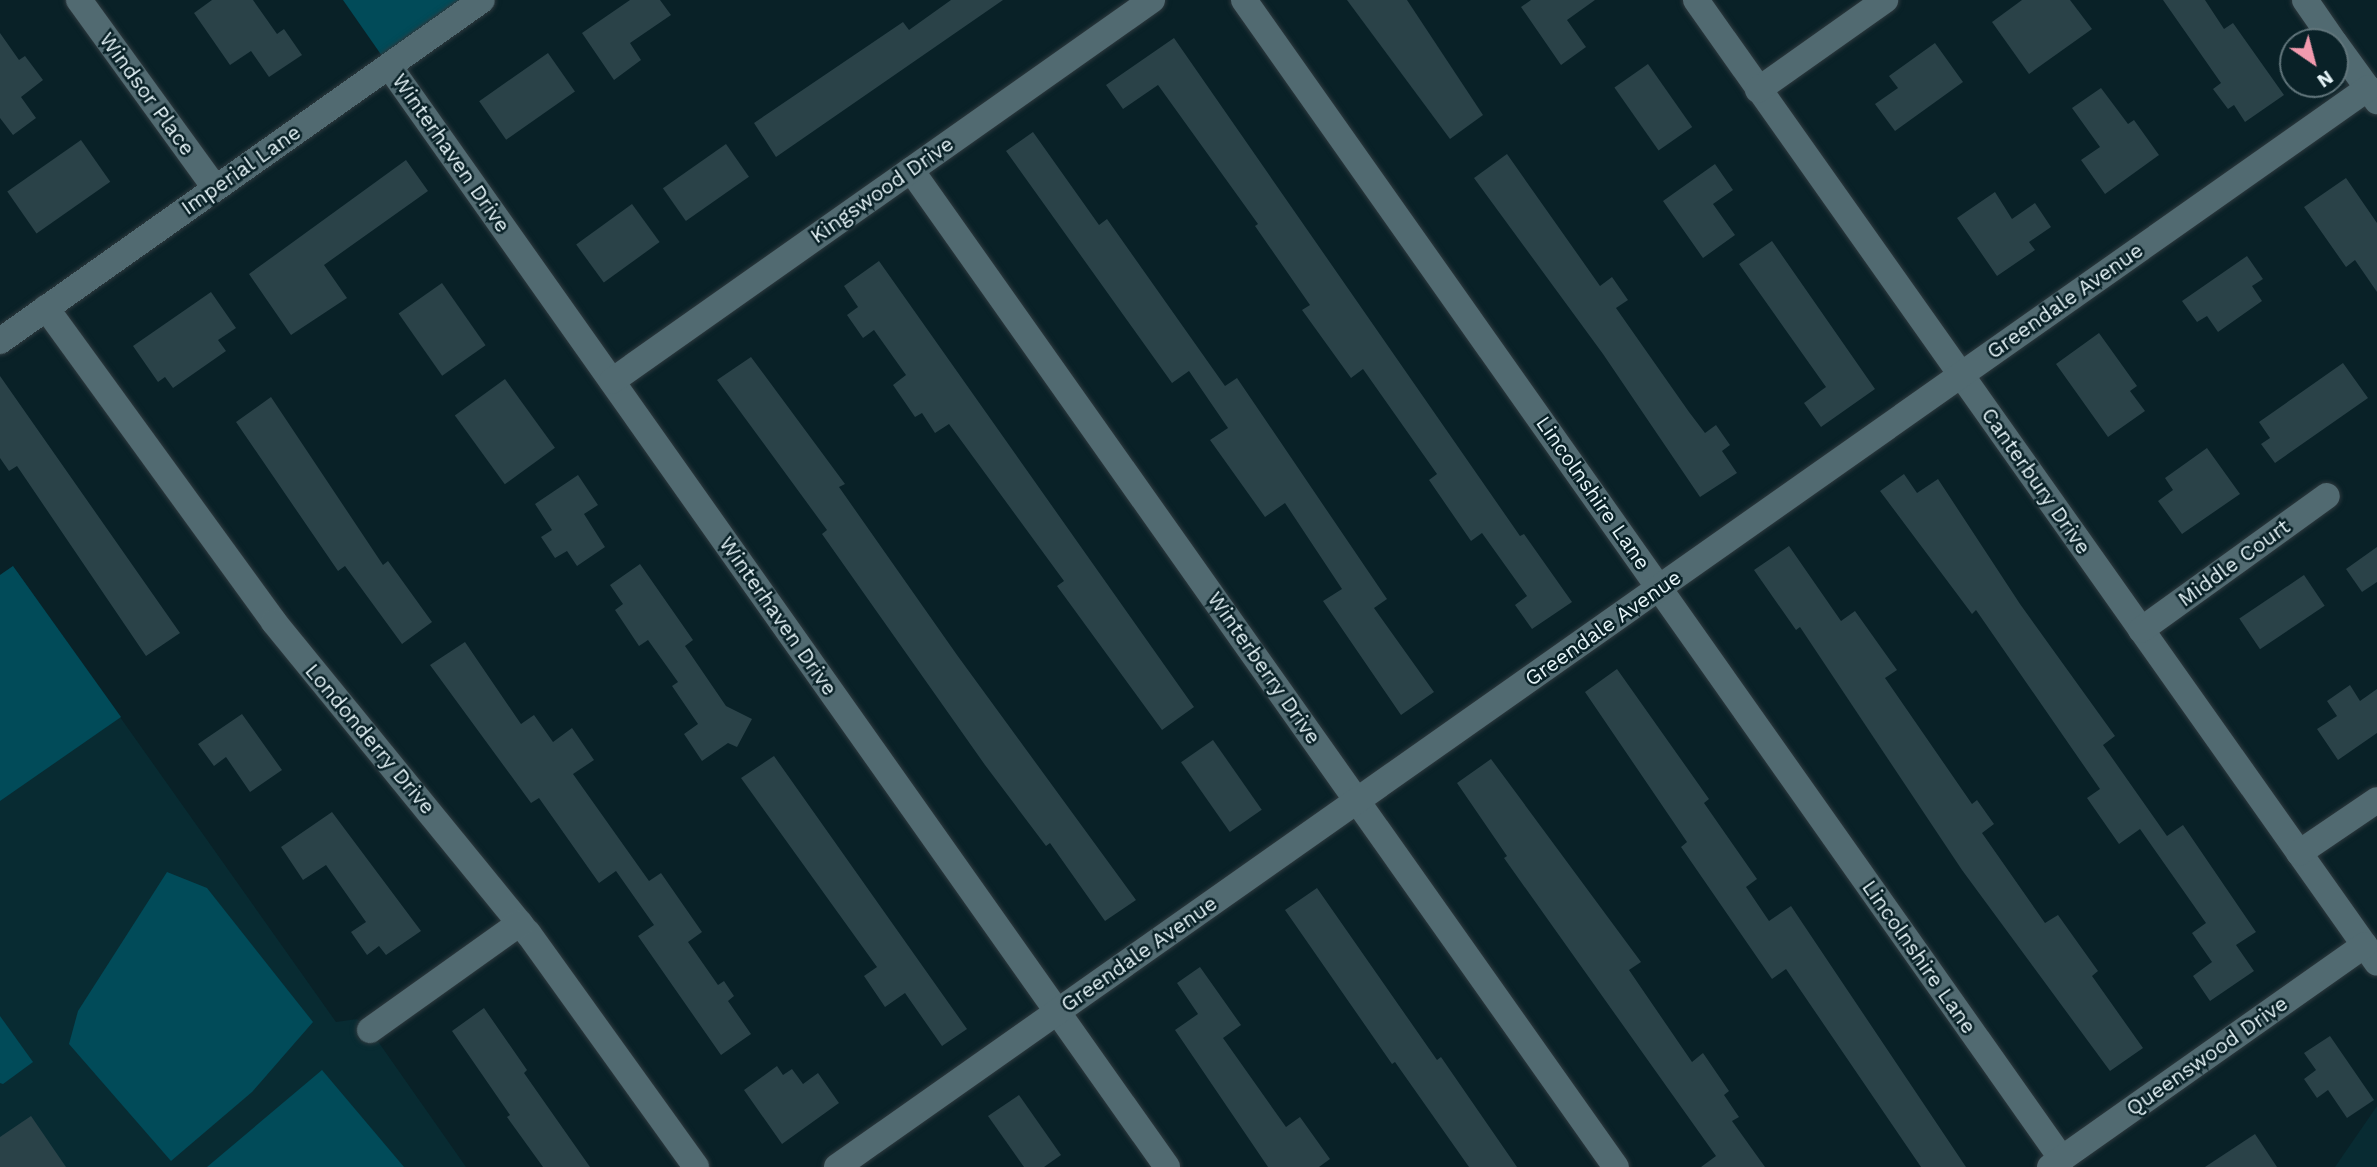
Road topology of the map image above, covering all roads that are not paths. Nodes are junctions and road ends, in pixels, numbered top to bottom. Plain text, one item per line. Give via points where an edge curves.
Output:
1 (79, 0) edge
2 (482, 0) edge
3 (1152, 0) edge
4 (1244, 0) edge
5 (1696, 0) edge
6 (1885, 0) edge
7 (2305, 0) edge
8 (2325, 28) edge
9 (2349, 62) edge
10 (389, 65) junction
11 (1759, 90) junction
12 (2372, 95) edge
13 (911, 170) junction
14 (215, 188) junction
15 (46, 308) junction
16 (0, 341) edge
17 (1961, 374) junction
18 (612, 382) junction
19 (2328, 496) dead end
20 (1659, 588) junction
21 (2141, 630) junction
22 (2377, 800) edge
23 (1357, 801) junction
24 (2299, 853) junction
25 (520, 923) junction
26 (2371, 954) edge
27 (1057, 1011) junction
28 (370, 1030) dead end
29 (2056, 1163) edge
30 (696, 1167) edge
31 (837, 1167) edge
32 (1167, 1167) edge
33 (1616, 1167) edge

1 - 14 street, Windsor Place
2 - 10 street, Imperial Lane
3 - 13 street, Kingswood Drive
4 - 20 street, Lincolnshire Lane
5 - 11 street, Canterbury Drive
6 - 11 street
7 - 8 street
9 - 12 street
10 - 14 street, Imperial Lane
10 - 18 street, Winterhaven Drive
11 - 17 street, Canterbury Drive
12 - 17 street, Greendale Avenue
13 - 18 street, Kingswood Drive
13 - 23 street, Winterberry Drive
14 - 15 street, Imperial Lane
15 - 16 street, Imperial Lane
15 - 25 street, Londonderry Drive via 274,622
17 - 20 street, Greendale Avenue
17 - 21 street, Canterbury Drive
18 - 27 street, Winterhaven Drive
19 - 21 street, Middle Court
20 - 23 street, Greendale Avenue
20 - 29 street, Lincolnshire Lane
21 - 24 street, Canterbury Drive
22 - 24 street
23 - 27 street, Greendale Avenue
23 - 33 street, Winterberry Drive
24 - 26 street, Canterbury Drive
25 - 28 street
25 - 30 street, Londonderry Drive
26 - 29 street, Queenswood Drive
27 - 31 street, Greendale Avenue
27 - 32 street, Winterhaven Drive

